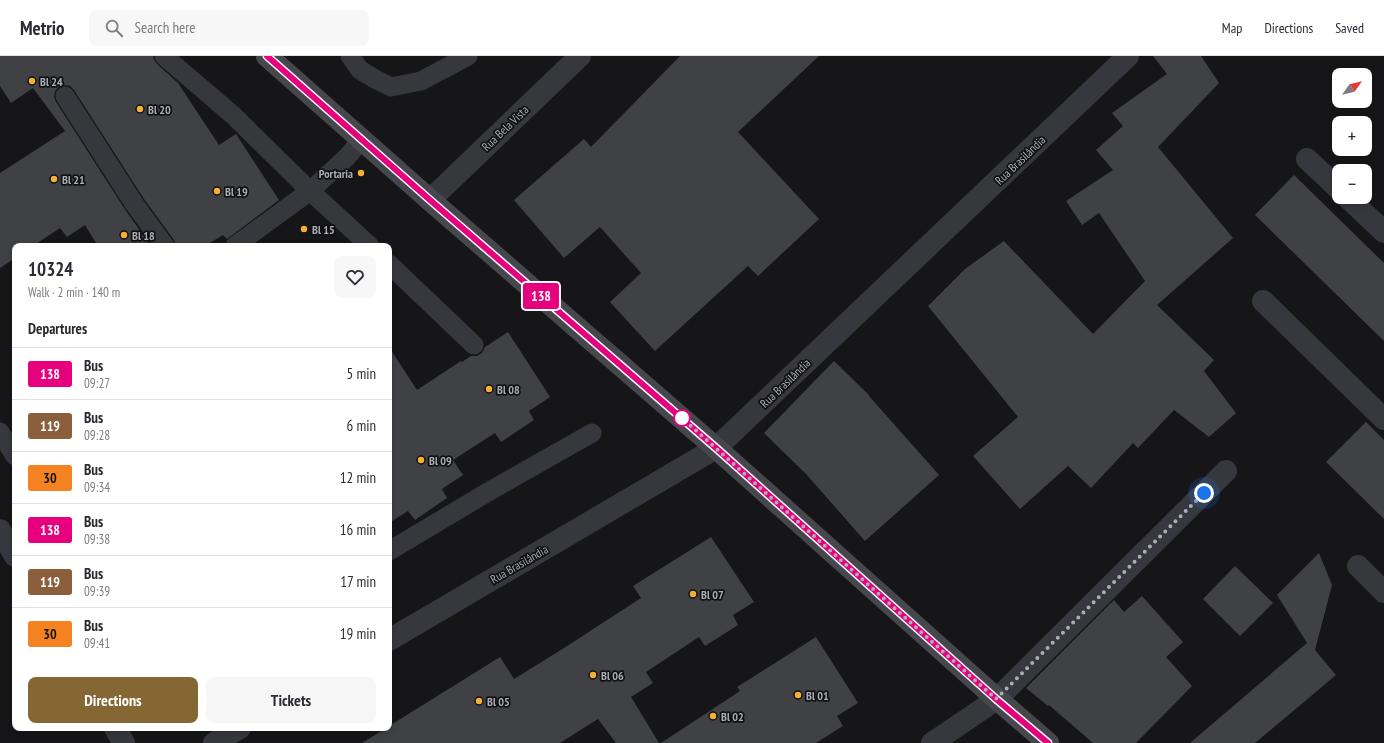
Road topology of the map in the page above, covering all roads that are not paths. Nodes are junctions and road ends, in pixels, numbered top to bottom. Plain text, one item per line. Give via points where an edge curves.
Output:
1 (164, 56) edge
2 (267, 56) edge
3 (350, 56) edge
4 (468, 56) edge
5 (580, 56) edge
6 (1128, 56) edge
7 (65, 96) dead end
8 (362, 139) junction
9 (1307, 159) dead end
10 (1332, 182) edge
11 (310, 191) junction
12 (430, 200) junction
13 (1354, 204) edge
14 (1384, 232) edge
15 (163, 243) edge
16 (239, 243) edge
17 (367, 243) edge
18 (392, 267) edge
19 (1263, 301) dead end
20 (474, 345) dead end
21 (1384, 419) edge
22 (0, 432) edge
23 (592, 433) dead end
24 (716, 448) junction
25 (12, 451) edge
26 (1226, 471) dead end
27 (0, 530) edge
28 (392, 549) edge
29 (12, 551) edge
30 (1358, 566) dead end
31 (1384, 592) edge
32 (392, 638) edge
33 (996, 699) junction
34 (117, 731) edge
35 (235, 731) edge
36 (124, 743) edge
37 (214, 743) edge
38 (932, 743) edge
39 (1048, 743) edge

1 - 11 lane via 234,116
2 - 8 main road
3 - 4 lane via 360,70 391,87 421,81
5 - 12 street, Rua Bela Vista
6 - 24 street, Rua Brasilândia
7 - 15 lane via 135,205
8 - 11 lane
8 - 12 main road
9 - 10 street
11 - 16 lane
11 - 17 lane
12 - 24 main road
13 - 14 street
18 - 20 lane
19 - 21 street
22 - 25 lane
23 - 28 lane
24 - 32 street, Rua Brasilândia
24 - 33 main road
26 - 33 street
27 - 29 street
30 - 31 street
33 - 38 street
33 - 39 main road
34 - 36 street
35 - 37 street

